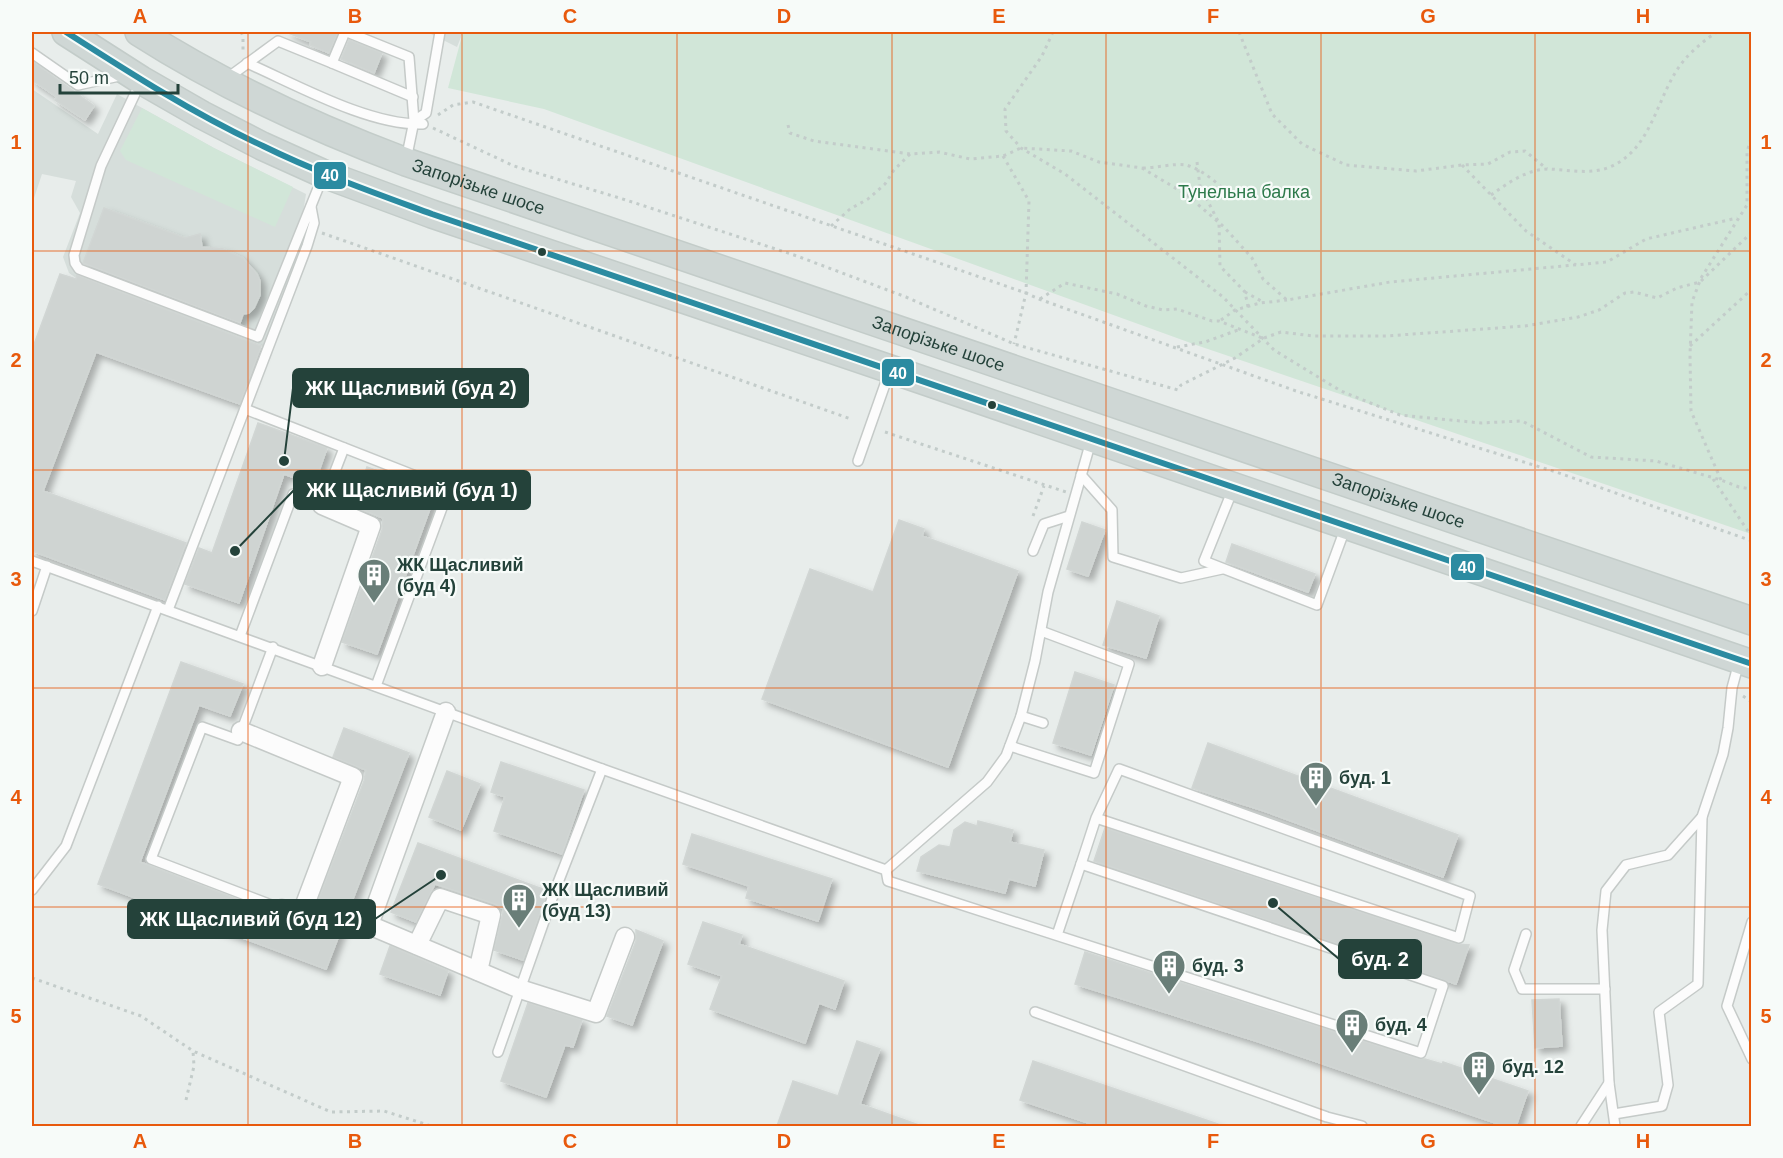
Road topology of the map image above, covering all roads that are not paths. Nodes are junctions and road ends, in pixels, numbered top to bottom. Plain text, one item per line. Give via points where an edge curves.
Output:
1 (66, 32) edge
2 (139, 32) edge
3 (346, 32) edge
4 (440, 32) edge
5 (32, 53) edge
6 (247, 63) junction
7 (332, 63) junction
8 (136, 77) junction
9 (223, 81) junction
10 (412, 97) junction
11 (417, 123) junction
12 (406, 162) junction
13 (324, 174) junction
14 (311, 204) junction
15 (890, 369) junction
16 (245, 409) junction
17 (1092, 438) junction
18 (344, 448) junction
19 (858, 461) dead end
20 (1081, 475) junction
21 (1234, 486) junction
22 (322, 505) junction
23 (1069, 516) junction
24 (1347, 525) junction
25 (1033, 551) dead end
26 (32, 561) edge
27 (47, 566) junction
28 (1223, 568) junction
29 (158, 606) junction
30 (168, 610) junction
31 (32, 611) edge
32 (1751, 621) edge
33 (1041, 631) junction
34 (240, 636) junction
35 (273, 647) junction
36 (1746, 662) edge
37 (322, 666) junction
38 (376, 686) junction
39 (446, 712) junction
40 (1021, 716) junction
41 (1044, 723) dead end
42 (241, 731) junction
43 (1010, 746) junction
44 (602, 769) junction
45 (1702, 817) junction
46 (1096, 818) junction
47 (1081, 864) junction
48 (886, 870) junction
49 (32, 890) edge
50 (282, 909) joint
51 (1752, 922) edge
52 (1526, 934) dead end
53 (1057, 935) junction
54 (1749, 937) edge
55 (625, 938) dead end
56 (417, 945) junction
57 (478, 971) junction
58 (520, 989) junction
59 (1605, 989) junction
60 (1035, 1012) dead end
61 (498, 1052) dead end
62 (1752, 1059) edge
63 (1609, 1083) junction
64 (1614, 1114) junction
65 (1362, 1126) edge
66 (1581, 1126) edge
67 (1615, 1126) edge

1 - 8 main road
2 - 9 main road, Запорізьке шосе
3 - 7 lane
3 - 10 lane via 409,57
4 - 11 lane via 426,113
5 - 8 lane via 78,85
6 - 7 lane via 278,41
6 - 9 lane
6 - 11 lane via 375,118
7 - 10 lane
8 - 13 main road via 262,146
8 - 14 lane via 101,166 74,255 79,269 258,336
9 - 12 main road, Запорізьке шосе
10 - 11 lane
11 - 12 lane
12 - 32 main road, Запорізьке шосе
13 - 14 lane
13 - 15 main road
14 - 16 lane via 314,223
15 - 17 main road
15 - 19 lane
16 - 18 lane
16 - 30 lane
17 - 20 lane
17 - 21 main road
18 - 22 lane
18 - 38 lane via 449,489
20 - 23 lane
20 - 28 lane via 1112,510 1113,557 1180,578
21 - 24 main road
21 - 28 lane via 1204,561
22 - 34 lane via 294,494
22 - 37 street via 371,526
23 - 25 lane via 1044,524
23 - 33 lane
24 - 28 lane via 1317,605
24 - 36 main road
26 - 27 lane
27 - 29 lane
27 - 31 lane
29 - 30 lane
29 - 49 lane via 66,846
30 - 34 lane
32 - 36 main road
33 - 40 lane
33 - 43 lane via 1129,664 1094,773
34 - 35 lane
35 - 37 lane
35 - 42 lane
36 - 45 lane via 1732,688 1723,753
37 - 38 lane
38 - 39 lane
39 - 44 lane
39 - 56 street via 369,925
40 - 41 lane
40 - 43 lane
42 - 50 street via 353,777 301,915
42 - 50 lane via 238,740 202,727 151,859
43 - 48 lane via 987,782
44 - 48 lane
44 - 58 lane
45 - 59 lane via 1668,855 1626,865 1606,891 1602,930
45 - 64 lane via 1698,984 1659,1012 1668,1085 1662,1106
46 - 46 lane via 1210,855 1459,938 1470,896 1119,769
46 - 47 lane
47 - 53 lane
47 - 53 lane via 1443,986 1421,1053
48 - 53 lane via 888,881
51 - 54 lane
52 - 59 lane via 1514,970 1522,989
54 - 62 lane via 1727,1006
55 - 58 street via 596,1013
56 - 57 street
56 - 57 street via 440,898 491,915
57 - 58 street
58 - 61 lane
59 - 63 lane
60 - 65 lane via 1327,1117
63 - 64 lane
63 - 66 lane
64 - 67 lane

